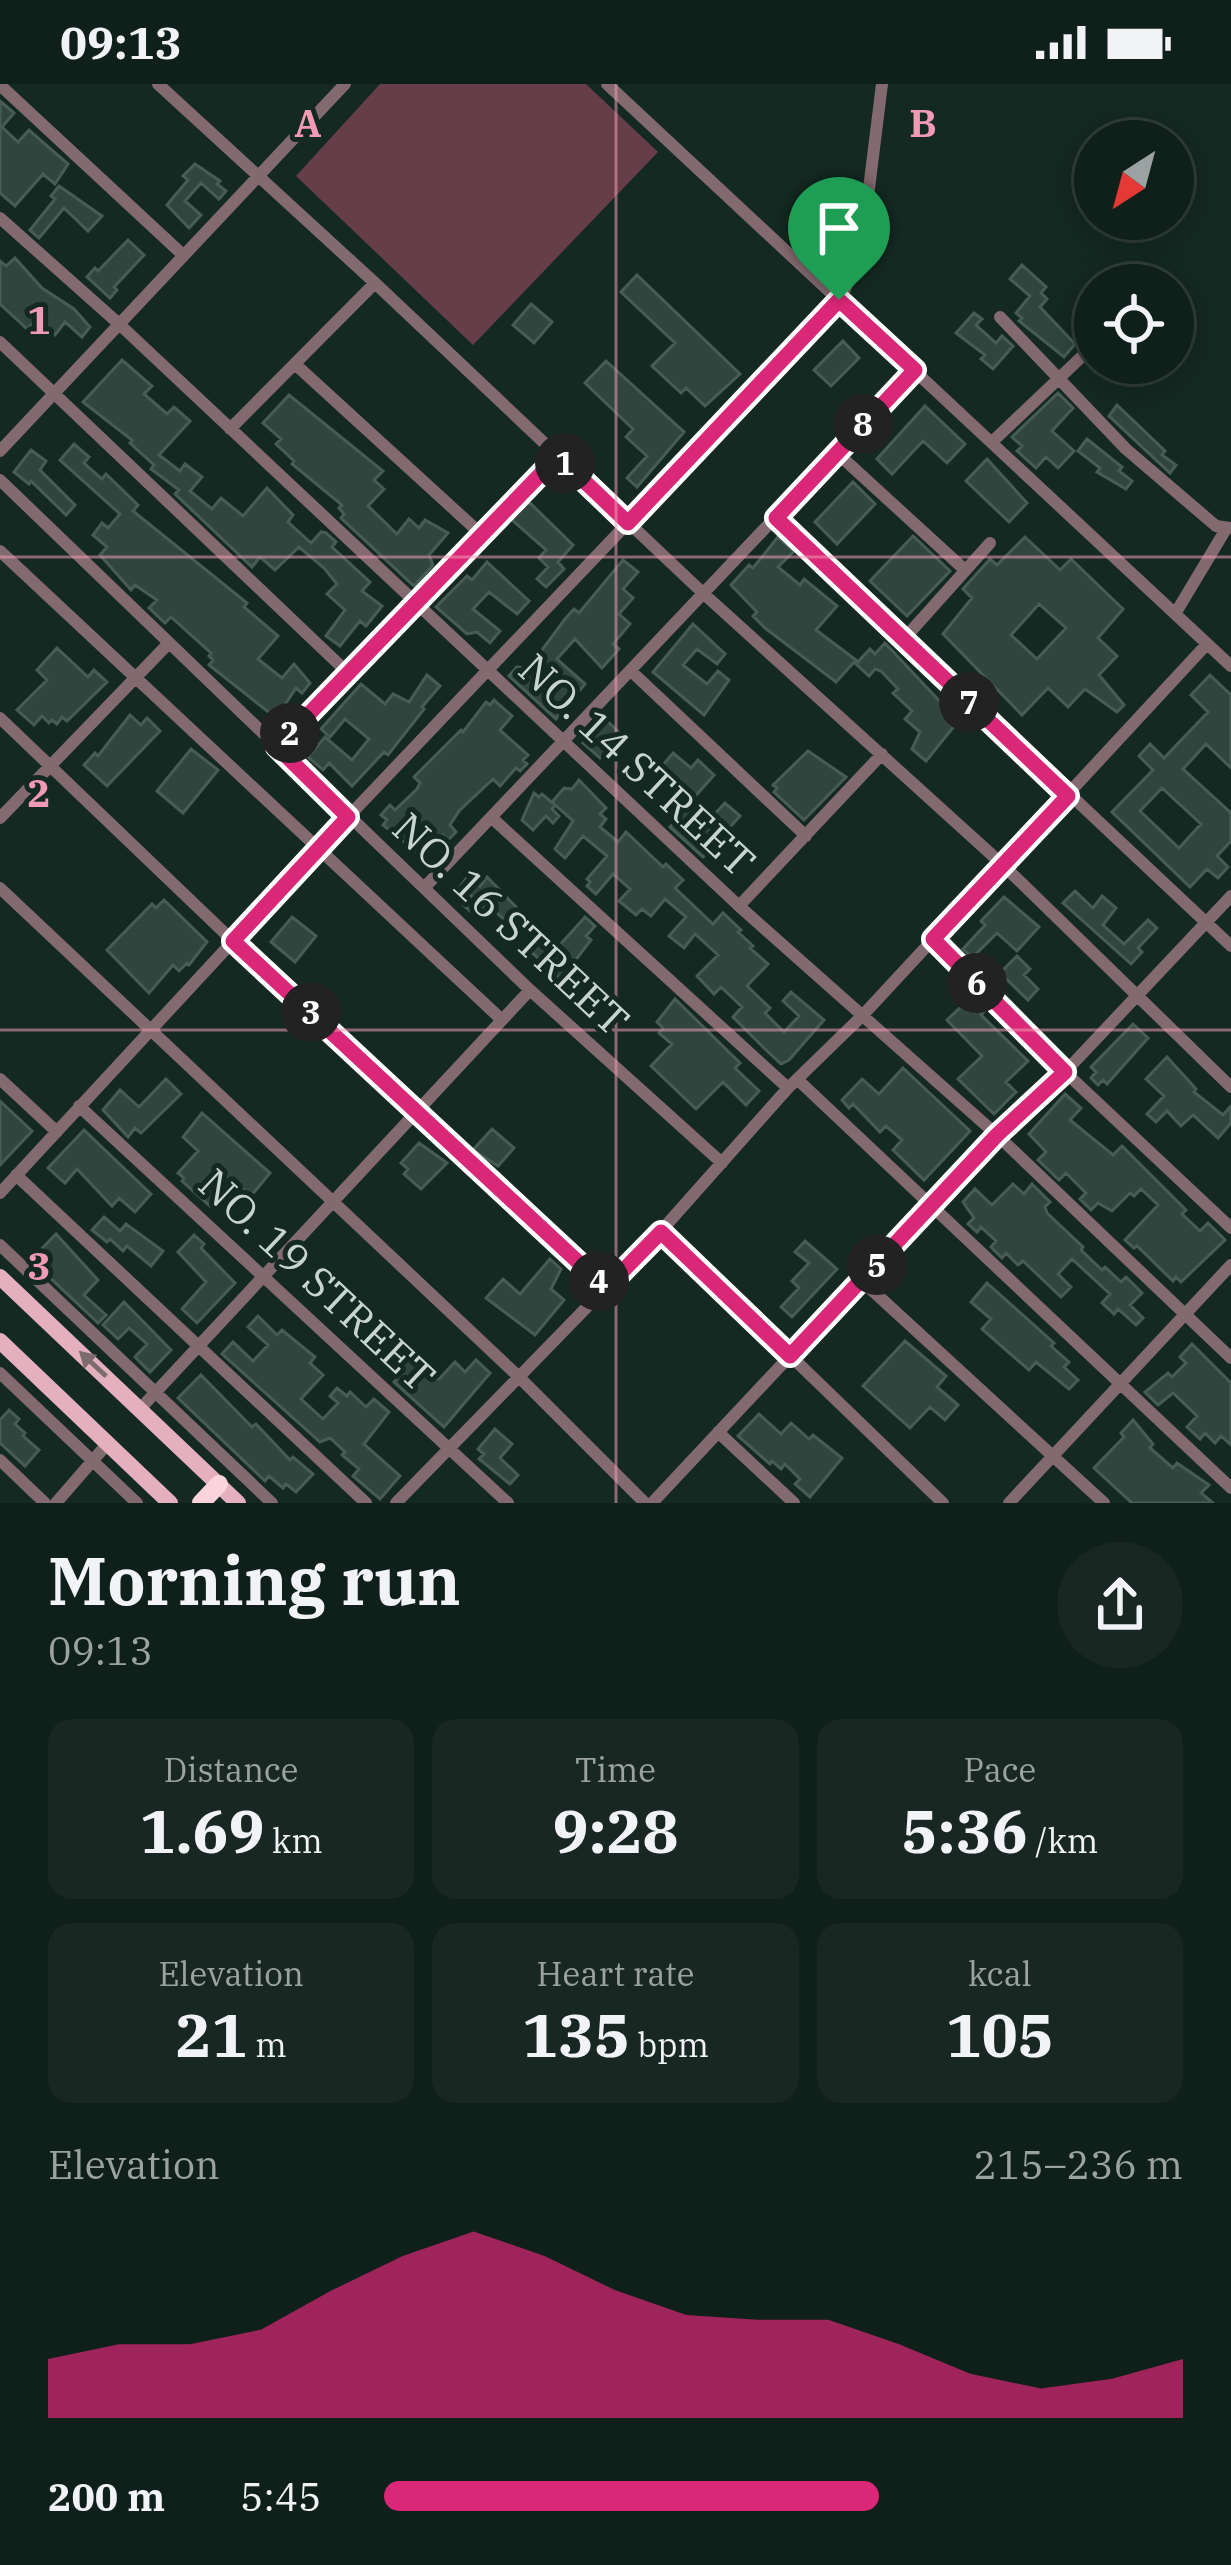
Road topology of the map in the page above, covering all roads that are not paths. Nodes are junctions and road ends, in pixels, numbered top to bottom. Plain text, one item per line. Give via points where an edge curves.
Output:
1 (158, 84) edge
2 (345, 84) edge
3 (607, 84) edge
4 (882, 84) edge
5 (0, 85) edge
6 (257, 176) junction
7 (0, 218) edge
8 (183, 255) junction
9 (375, 283) junction
10 (839, 300) junction
11 (1000, 317) dead end
12 (118, 323) junction
13 (0, 342) edge
14 (1074, 363) edge
15 (296, 365) junction
16 (915, 370) junction
17 (1059, 376) junction
18 (54, 394) junction
19 (230, 429) junction
20 (992, 442) junction
21 (0, 451) edge
22 (836, 452) junction
23 (558, 456) junction
24 (0, 479) edge
25 (776, 518) junction
26 (628, 523) junction
27 (1228, 529) edge
28 (481, 534) junction
29 (990, 542) dead end
30 (0, 551) edge
31 (965, 570) junction
32 (704, 594) junction
33 (415, 603) junction
34 (1174, 614) junction
35 (903, 640) junction
36 (169, 643) junction
37 (1207, 644) junction
38 (1231, 666) edge
39 (631, 670) junction
40 (488, 671) junction
41 (347, 672) junction
42 (136, 678) junction
43 (0, 718) edge
44 (562, 742) junction
45 (277, 747) junction
46 (882, 754) junction
47 (50, 765) junction
48 (1068, 796) junction
49 (348, 817) junction
50 (0, 818) edge
51 (492, 818) junction
52 (806, 836) junction
53 (319, 848) junction
54 (1003, 865) junction
55 (0, 888) edge
56 (424, 888) junction
57 (1231, 896) edge
58 (739, 906) junction
59 (1206, 923) junction
60 (933, 939) junction
61 (233, 941) junction
62 (1231, 946) edge
63 (530, 990) junction
64 (1136, 996) junction
65 (862, 1016) junction
66 (502, 1020) junction
67 (149, 1029) junction
68 (1065, 1072) junction
69 (0, 1079) edge
70 (792, 1083) junction
71 (1231, 1087) edge
72 (80, 1106) junction
73 (418, 1110) junction
74 (57, 1132) junction
75 (997, 1135) junction
76 (722, 1162) junction
77 (16, 1175) junction
78 (0, 1193) edge
79 (333, 1201) junction
80 (930, 1207) junction
81 (1231, 1228) edge
82 (661, 1232) junction
83 (0, 1245) edge
84 (1231, 1265) edge
85 (262, 1275) junction
86 (0, 1277) edge
87 (862, 1281) junction
88 (606, 1288) junction
89 (1186, 1315) junction
90 (0, 1341) edge
91 (198, 1345) junction
92 (790, 1356) junction
93 (1231, 1358) edge
94 (0, 1372) edge
95 (519, 1377) junction
96 (1121, 1383) junction
97 (155, 1393) junction
98 (140, 1409) junction
99 (718, 1432) junction
100 (108, 1443) junction
101 (450, 1448) junction
102 (1053, 1456) junction
103 (0, 1460) edge
104 (92, 1462) junction
105 (219, 1484) junction
106 (1231, 1488) edge
107 (45, 1503) edge
108 (56, 1503) edge
109 (137, 1503) edge
110 (170, 1503) edge
111 (201, 1503) edge
112 (238, 1503) edge
113 (272, 1503) edge
114 (366, 1503) edge
115 (396, 1503) edge
116 (508, 1503) edge
117 (649, 1503) edge
118 (794, 1503) edge
119 (943, 1503) edge
120 (1009, 1503) edge
121 (1104, 1503) edge

1 - 6 street
2 - 6 street
3 - 10 street
4 - 10 street via 861,253
5 - 8 street
6 - 8 street
6 - 9 street
7 - 12 street, NO. 14 STREET
8 - 12 street
9 - 15 street
9 - 23 street
10 - 16 street
10 - 26 street
11 - 17 street
12 - 18 street
12 - 19 street, NO. 14 STREET
13 - 18 street
14 - 17 street
15 - 19 street
15 - 28 street
16 - 20 street
16 - 22 street
17 - 20 street
17 - 27 street via 1126,449
18 - 21 street
18 - 41 street
19 - 33 street, NO. 14 STREET
20 - 34 street
22 - 25 street
22 - 31 street
23 - 26 street
23 - 28 street
24 - 36 street, NO. 16 STREET
25 - 32 street
25 - 35 street
26 - 32 street
26 - 40 street
27 - 34 street
28 - 33 street
29 - 31 street
30 - 42 street
31 - 35 street
32 - 39 street
32 - 46 street
33 - 40 street, NO. 14 STREET
33 - 41 street
34 - 37 street
35 - 48 street
36 - 42 street
36 - 45 street, NO. 16 STREET
37 - 38 street
37 - 48 street
39 - 44 street
39 - 52 street
40 - 44 street, NO. 14 STREET
40 - 49 street
41 - 45 street
42 - 47 street
42 - 53 street
43 - 47 street
44 - 51 street
44 - 58 street, NO. 14 STREET
45 - 49 street, NO. 16 STREET
46 - 52 street
46 - 54 street
47 - 50 street
47 - 61 street
48 - 54 street
48 - 59 street
49 - 53 street
49 - 56 street, NO. 16 STREET
51 - 56 street
51 - 70 street
52 - 58 street
53 - 61 street
53 - 66 street
54 - 60 street
54 - 64 street
55 - 67 street
56 - 63 street, NO. 16 STREET
57 - 59 street
58 - 65 street, NO. 14 STREET
59 - 62 street
59 - 64 street
60 - 65 street
60 - 68 street
61 - 67 street
61 - 73 street
63 - 66 street
63 - 76 street, NO. 16 STREET
64 - 68 street
64 - 71 street
65 - 70 street
65 - 75 street, NO. 14 STREET
66 - 73 street
67 - 72 street
67 - 79 street
68 - 75 street
68 - 81 street
69 - 74 street
70 - 76 street
70 - 80 street
72 - 74 street
72 - 85 street, NO. 19 STREET
73 - 79 street
73 - 88 street
74 - 77 street
75 - 80 street
75 - 89 street, NO. 14 STREET
76 - 82 street
77 - 78 street
77 - 91 street
79 - 85 street
79 - 95 street
80 - 87 street
80 - 96 street
82 - 88 street
82 - 92 street
83 - 97 street
84 - 89 street
85 - 91 street
85 - 101 street, NO. 19 STREET
98 -> 86 main road
87 - 92 street
87 - 102 street
88 - 95 street
89 - 93 street, NO. 14 STREET
89 - 96 street
90 - 100 main road
91 - 97 street
91 - 114 street
92 - 99 street
92 - 119 street
94 - 104 street
95 - 101 street
95 - 117 street
96 - 102 street
96 - 106 street
97 - 98 street
97 - 113 street
98 - 105 main road
99 - 117 street
99 - 118 street
100 - 104 street
100 - 110 main road
101 - 115 street
101 - 116 street, NO. 19 STREET
102 - 120 street
102 - 121 street
103 - 107 street
104 - 108 street
104 - 109 street
105 - 111 highway
105 - 112 main road

